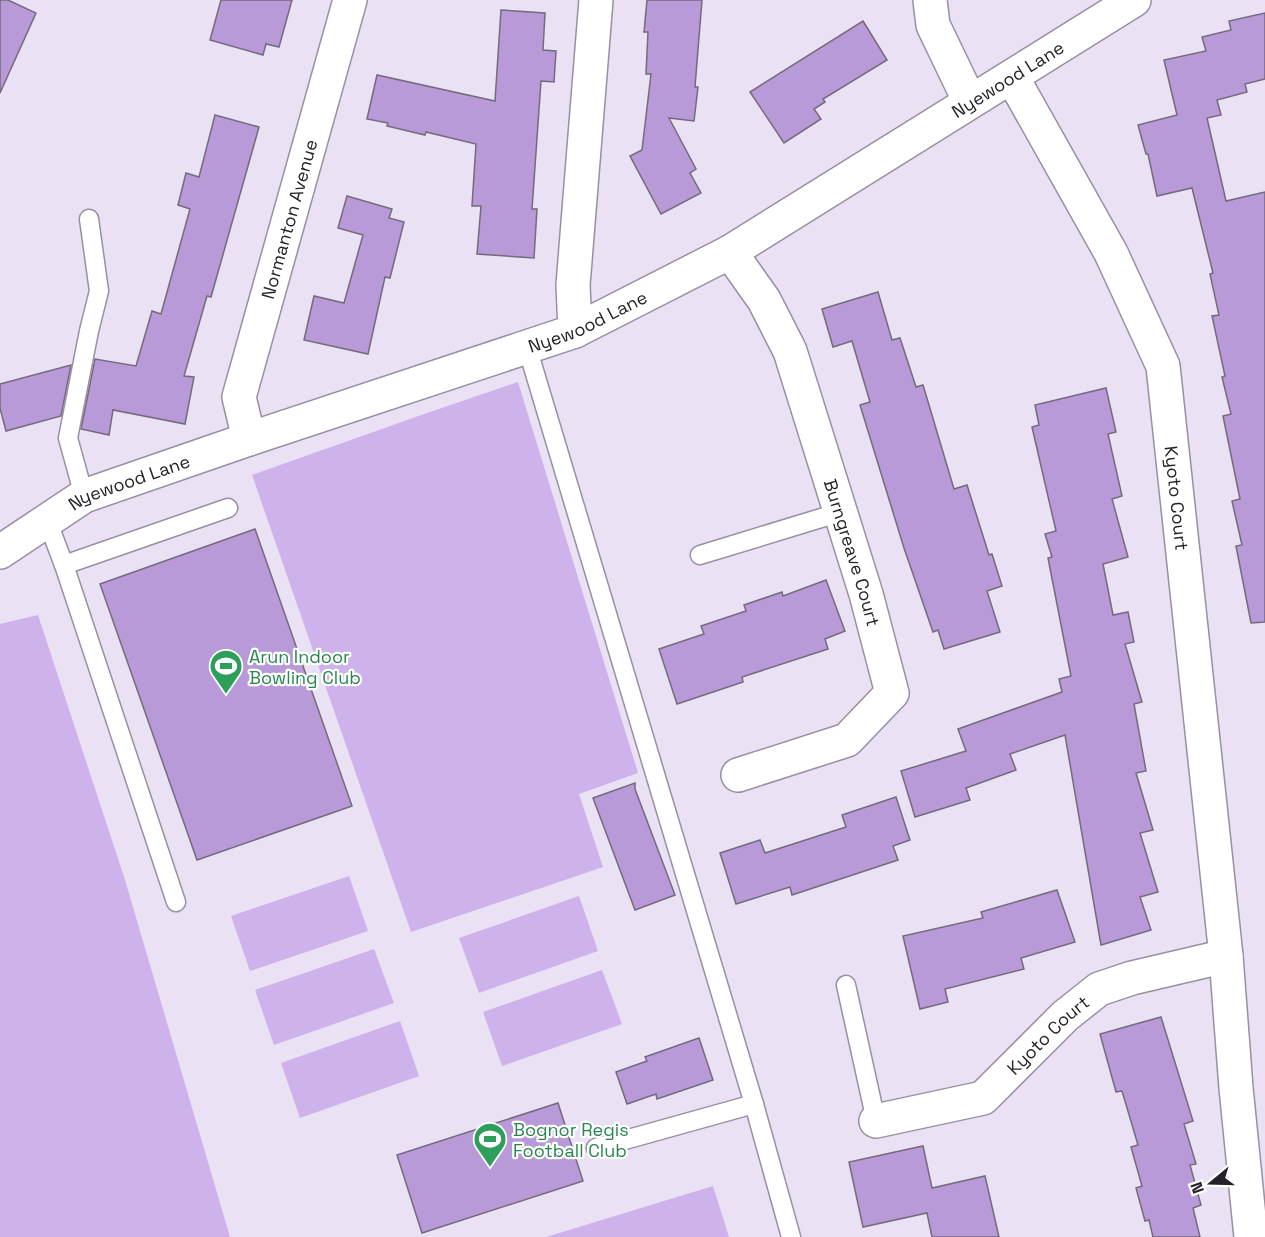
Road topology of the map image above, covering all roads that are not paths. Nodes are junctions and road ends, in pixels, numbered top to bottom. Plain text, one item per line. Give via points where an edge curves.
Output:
1 (350, 0) edge
2 (596, 0) edge
3 (930, 0) edge
4 (1134, 0) edge
5 (1012, 76) junction
6 (970, 102) junction
7 (89, 219) dead end
8 (730, 252) junction
9 (575, 331) junction
10 (527, 347) junction
11 (249, 438) junction
12 (84, 496) junction
13 (228, 508) dead end
14 (841, 512) junction
15 (47, 520) junction
16 (0, 552) edge
17 (700, 555) dead end
18 (64, 565) junction
19 (738, 775) dead end
20 (176, 902) dead end
21 (1226, 956) junction
22 (846, 985) dead end
23 (754, 1104) junction
24 (876, 1121) joint
25 (596, 1148) dead end
26 (791, 1237) edge
27 (1251, 1237) edge

1 - 11 street, Normanton Avenue via 239,397
2 - 9 street via 573,285
3 - 6 street via 933,25
4 - 5 street, Nyewood Lane
5 - 6 street, Nyewood Lane
5 - 21 street, Kyoto Court via 1111,253 1163,366
6 - 8 street, Nyewood Lane
7 - 12 lane via 99,291 68,438
8 - 9 street, Nyewood Lane
8 - 14 street, Burngreave Court via 764,300 790,351
9 - 10 street, Nyewood Lane
10 - 11 street, Nyewood Lane
10 - 23 lane
11 - 12 street, Nyewood Lane
12 - 15 street, Nyewood Lane
13 - 18 lane
14 - 17 lane
14 - 19 street, Burngreave Court via 892,693 847,740
15 - 16 street, Nyewood Lane
15 - 18 lane
18 - 20 lane
21 - 24 street, Kyoto Court via 1099,989 1065,1016 983,1098
21 - 27 street, Kyoto Court
22 - 24 lane
23 - 25 lane
23 - 26 lane

